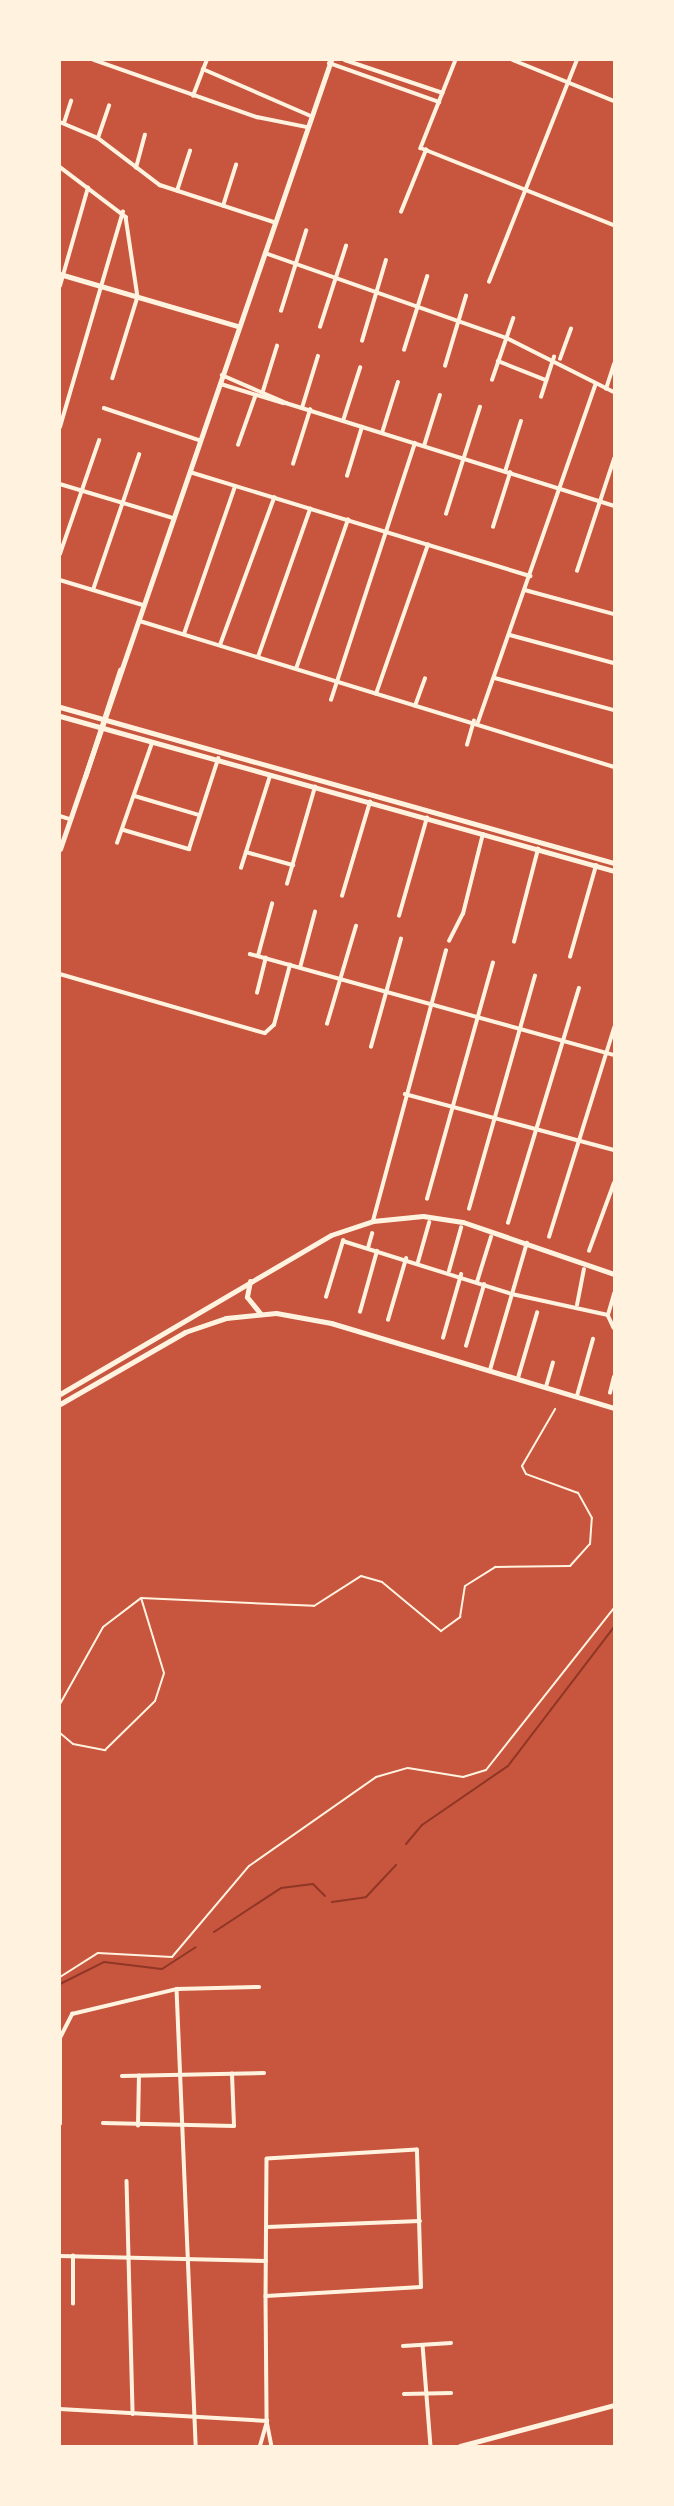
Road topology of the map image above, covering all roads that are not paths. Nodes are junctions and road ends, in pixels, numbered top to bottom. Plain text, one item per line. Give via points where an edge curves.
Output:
1 (94, 60) edge
2 (207, 60) edge
3 (345, 60) edge
4 (456, 60) edge
5 (513, 60) edge
6 (577, 60) edge
7 (330, 61) edge
8 (204, 69) junction
9 (568, 82) junction
10 (443, 93) junction
11 (193, 96) junction
12 (71, 101) dead end
13 (614, 101) edge
14 (439, 102) junction
15 (109, 106) dead end
16 (311, 116) junction
17 (62, 123) edge
18 (307, 127) junction
19 (145, 135) dead end
20 (98, 138) junction
21 (426, 150) junction
22 (190, 151) dead end
23 (236, 164) dead end
24 (60, 167) edge
25 (136, 168) junction
26 (88, 188) junction
27 (525, 190) junction
28 (177, 191) junction
29 (223, 206) junction
30 (123, 212) junction
31 (401, 212) dead end
32 (274, 222) junction
33 (614, 225) edge
34 (306, 231) dead end
35 (346, 246) dead end
36 (263, 252) junction
37 (386, 260) dead end
38 (296, 263) junction
39 (61, 274) edge
40 (427, 276) dead end
41 (337, 277) junction
42 (489, 282) dead end
43 (60, 286) edge
44 (102, 286) junction
45 (378, 289) junction
46 (466, 296) dead end
47 (138, 297) junction
48 (417, 306) junction
49 (281, 311) dead end
50 (459, 320) junction
51 (513, 320) dead end
52 (238, 326) junction
53 (320, 327) dead end
54 (571, 330) dead end
55 (507, 338) junction
56 (362, 341) dead end
57 (277, 346) dead end
58 (404, 350) dead end
59 (318, 356) dead end
60 (554, 357) junction
61 (559, 359) junction
62 (498, 361) junction
63 (614, 364) edge
64 (445, 366) dead end
65 (360, 368) dead end
66 (221, 375) junction
67 (113, 378) dead end
68 (492, 380) dead end
69 (546, 380) junction
70 (398, 382) dead end
71 (218, 383) junction
72 (597, 383) junction
73 (606, 389) junction
74 (262, 391) junction
75 (614, 393) edge
76 (440, 395) dead end
77 (255, 397) junction
78 (541, 397) dead end
79 (286, 403) junction
80 (480, 407) dead end
81 (104, 408) dead end
82 (302, 408) junction
83 (310, 410) junction
84 (343, 421) junction
85 (521, 421) dead end
86 (60, 427) edge
87 (362, 427) junction
88 (382, 433) junction
89 (199, 440) junction
90 (99, 441) dead end
91 (415, 443) junction
92 (238, 445) dead end
93 (424, 446) junction
94 (139, 455) dead end
95 (464, 459) junction
96 (614, 459) edge
97 (293, 464) dead end
98 (188, 472) junction
99 (507, 472) junction
100 (347, 476) dead end
101 (60, 484) edge
102 (236, 486) junction
103 (560, 489) junction
104 (82, 490) junction
105 (274, 498) junction
106 (122, 502) junction
107 (600, 502) junction
108 (614, 506) edge
109 (310, 509) junction
110 (446, 514) dead end
111 (173, 518) junction
112 (348, 520) junction
113 (493, 527) dead end
114 (388, 533) junction
115 (428, 545) junction
116 (60, 554) edge
117 (577, 571) dead end
118 (530, 576) junction
119 (60, 580) edge
120 (93, 590) junction
121 (525, 590) junction
122 (143, 605) junction
123 (614, 614) edge
124 (138, 620) junction
125 (184, 634) junction
126 (510, 635) junction
127 (220, 645) junction
128 (126, 657) junction
129 (258, 657) junction
130 (614, 663) edge
131 (296, 669) junction
132 (425, 678) dead end
133 (495, 678) junction
134 (337, 682) junction
135 (376, 694) junction
136 (331, 700) dead end
137 (415, 706) junction
138 (60, 707) edge
139 (614, 710) edge
140 (60, 716) edge
141 (100, 717) junction
142 (108, 719) junction
143 (476, 722) junction
144 (97, 726) junction
145 (105, 728) junction
146 (153, 741) junction
147 (467, 745) dead end
148 (218, 759) junction
149 (614, 767) edge
150 (271, 774) junction
151 (84, 780) junction
152 (315, 787) junction
153 (135, 796) junction
154 (370, 802) junction
155 (199, 815) junction
156 (60, 816) edge
157 (427, 818) junction
158 (70, 819) junction
159 (124, 830) junction
160 (484, 834) junction
161 (117, 843) dead end
162 (60, 849) edge
163 (538, 849) junction
164 (246, 852) junction
165 (614, 863) edge
166 (293, 865) junction
167 (596, 866) junction
168 (241, 868) dead end
169 (614, 870) edge
170 (287, 884) dead end
171 (342, 896) dead end
172 (272, 904) dead end
173 (315, 912) dead end
174 (399, 916) dead end
175 (356, 926) dead end
176 (401, 939) dead end
177 (449, 941) dead end
178 (514, 942) dead end
179 (446, 951) dead end
180 (250, 954) dead end
181 (258, 956) junction
182 (570, 957) dead end
183 (266, 958) junction
184 (493, 963) dead end
185 (290, 965) junction
186 (300, 968) junction
187 (60, 974) edge
188 (535, 976) dead end
189 (340, 979) junction
190 (579, 988) dead end
191 (257, 993) dead end
192 (386, 993) junction
193 (430, 1005) junction
194 (477, 1018) junction
195 (327, 1024) dead end
196 (614, 1028) edge
197 (519, 1031) junction
198 (563, 1043) junction
199 (370, 1047) dead end
200 (608, 1053) junction
201 (614, 1055) edge
202 (405, 1094) junction
203 (451, 1107) junction
204 (495, 1119) junction
205 (538, 1131) junction
206 (582, 1143) junction
207 (614, 1150) edge
208 (614, 1183) edge
209 (426, 1199) dead end
210 (469, 1209) dead end
211 (373, 1221) junction
212 (429, 1223) dead end
213 (508, 1223) dead end
214 (461, 1228) dead end
215 (372, 1234) dead end
216 (491, 1237) dead end
217 (549, 1237) dead end
218 (527, 1243) junction
219 (368, 1248) junction
220 (377, 1251) junction
221 (589, 1251) dead end
222 (406, 1259) junction
223 (418, 1262) junction
224 (584, 1270) dead end
225 (449, 1271) junction
226 (614, 1274) edge
227 (461, 1275) junction
228 (250, 1281) junction
229 (477, 1283) junction
230 (484, 1285) junction
231 (512, 1294) junction
232 (614, 1294) edge
233 (326, 1297) dead end
234 (577, 1306) junction
235 (360, 1312) dead end
236 (260, 1313) junction
237 (537, 1313) dead end
238 (608, 1315) junction
239 (388, 1320) dead end
240 (614, 1328) edge
241 (443, 1338) dead end
242 (593, 1339) dead end
243 (466, 1346) dead end
244 (553, 1363) dead end
245 (490, 1370) junction
246 (614, 1377) edge
247 (518, 1379) junction
248 (545, 1387) junction
249 (610, 1393) dead end
250 (60, 1394) edge
251 (577, 1396) junction
252 (60, 1404) edge
253 (614, 1408) edge
254 (555, 1409) dead end
255 (141, 1598) junction
256 (614, 1608) edge
257 (60, 1704) edge
258 (60, 1733) edge
259 (60, 1977) edge
260 (259, 1987) dead end
261 (177, 1989) junction
262 (264, 2073) dead end
263 (232, 2074) junction
264 (180, 2075) junction
265 (122, 2076) dead end
266 (139, 2076) junction
267 (60, 2081) edge
268 (103, 2123) dead end
269 (60, 2124) edge
270 (138, 2126) junction
271 (182, 2127) junction
272 (127, 2181) dead end
273 (420, 2221) junction
274 (267, 2227) junction
275 (60, 2256) edge
276 (73, 2256) junction
277 (129, 2257) junction
278 (188, 2259) junction
279 (266, 2261) junction
280 (266, 2296) junction
281 (73, 2304) dead end
282 (451, 2343) dead end
283 (423, 2345) junction
284 (403, 2346) dead end
285 (425, 2393) junction
286 (451, 2393) dead end
287 (404, 2394) dead end
288 (614, 2405) edge
289 (60, 2409) edge
290 (133, 2414) junction
291 (195, 2417) junction
292 (267, 2421) junction
293 (196, 2446) edge
294 (260, 2446) edge
295 (272, 2446) edge
296 (430, 2446) edge
297 (460, 2446) edge

1 - 11 street
2 - 8 street
3 - 10 street
4 - 10 street
5 - 9 street
6 - 9 street
7 - 14 street
7 - 16 main road
8 - 11 street
8 - 16 street
9 - 13 street
9 - 27 street
10 - 14 street
11 - 18 street
12 - 17 street
14 - 21 street via 421,148
15 - 20 street
16 - 18 main road
17 - 20 street
18 - 32 main road
19 - 25 street
20 - 25 street
21 - 27 street
21 - 31 street
22 - 28 street
23 - 29 street
24 - 26 street
25 - 28 street
26 - 30 street
26 - 39 street
27 - 33 street
27 - 42 street
28 - 29 street
29 - 32 street
30 - 44 street
30 - 47 street
32 - 36 main road
34 - 38 street
35 - 41 street
36 - 38 street
36 - 52 main road
37 - 45 street
38 - 41 street
38 - 49 street
39 - 43 street
39 - 44 street
40 - 48 street
41 - 45 street
41 - 53 street
44 - 47 street
44 - 86 street
45 - 48 street
45 - 56 street
46 - 50 street
47 - 52 street
47 - 67 street
48 - 50 street
48 - 58 street
50 - 55 street
50 - 64 street
51 - 55 street
52 - 66 main road
54 - 61 street
55 - 60 street
55 - 62 street
57 - 74 street
59 - 82 street
60 - 61 street
60 - 69 street
61 - 72 street
62 - 68 street
62 - 69 street
63 - 73 street
65 - 84 street
66 - 71 main road
66 - 74 street
69 - 78 street
70 - 88 street
71 - 77 street
71 - 89 main road
72 - 73 street
72 - 103 street
73 - 75 street
74 - 79 street
76 - 93 street
77 - 79 street
77 - 92 street
79 - 82 street
80 - 95 street
81 - 89 street
82 - 83 street
83 - 84 street
83 - 97 street
84 - 87 street
85 - 99 street
87 - 88 street
87 - 100 street
88 - 91 street
89 - 98 main road
90 - 104 street
91 - 93 street
91 - 114 street
93 - 95 street
94 - 106 street
95 - 99 street
95 - 110 street
96 - 107 street
98 - 102 street
98 - 111 main road
99 - 103 street
99 - 113 street
101 - 104 street
102 - 105 street
102 - 125 street
103 - 107 street
103 - 118 street
104 - 106 street
104 - 116 street
105 - 109 street
105 - 127 street
106 - 111 street
106 - 120 street
107 - 108 street
107 - 117 street
109 - 112 street
109 - 129 street
111 - 122 main road
112 - 114 street
112 - 131 street
114 - 115 street
114 - 134 street
115 - 118 street
115 - 135 street
118 - 121 street
119 - 120 street
120 - 122 street
121 - 123 street
121 - 126 street
122 - 124 main road
124 - 125 street
124 - 128 main road
125 - 127 street
126 - 130 street
126 - 133 street
127 - 129 street
128 - 141 main road
128 - 142 main road
129 - 131 street
131 - 134 street
132 - 137 street
133 - 139 street
133 - 143 street
134 - 135 street
134 - 136 street
135 - 137 street
137 - 143 street
138 - 141 main road
140 - 144 main road
141 - 142 main road
141 - 144 main road
142 - 145 main road
142 - 165 main road
143 - 147 street
143 - 149 street
144 - 145 main road
144 - 151 main road
145 - 146 main road
145 - 151 main road
146 - 148 main road
146 - 153 street
148 - 150 main road
148 - 155 street
150 - 152 main road
150 - 164 street
151 - 158 main road
152 - 154 main road
152 - 166 street
153 - 155 street
153 - 159 street
154 - 157 main road
154 - 171 street
155 - 159 street via 189,849
156 - 158 street
157 - 160 main road
157 - 174 street
158 - 162 main road
159 - 161 street
160 - 163 main road
160 - 177 street via 463,914
163 - 167 main road
163 - 178 street
164 - 166 street
164 - 168 street
166 - 170 street
167 - 169 main road
167 - 182 street
172 - 181 street
173 - 186 street
175 - 189 street
176 - 192 street
179 - 193 street
180 - 181 street
181 - 183 street
183 - 185 street
183 - 191 street
184 - 194 street
185 - 186 street
185 - 187 street via 274,1025 265,1033
186 - 189 street
188 - 197 street
189 - 192 street
189 - 195 street
190 - 198 street
192 - 193 street
192 - 199 street
193 - 194 street
193 - 202 street
194 - 197 street
194 - 203 street
196 - 200 street
197 - 198 street
197 - 204 street
198 - 200 street
198 - 205 street
200 - 201 street
200 - 206 street
202 - 203 street
202 - 211 street
203 - 204 street
203 - 209 street
204 - 205 street
204 - 210 street
205 - 206 street
205 - 213 street
206 - 207 street
206 - 217 street
208 - 221 street
211 - 218 main road via 450,1219
211 - 228 main road via 331,1235
212 - 223 street
214 - 225 street
215 - 219 street
216 - 229 street
218 - 226 main road
218 - 231 street
219 - 220 street
219 - 233 street via 343,1241
220 - 222 street
220 - 235 street
222 - 223 street
222 - 239 street
223 - 225 street
224 - 234 street
225 - 227 street
227 - 229 street
227 - 241 street
228 - 236 main road via 247,1297
228 - 250 main road
229 - 230 street
230 - 231 street
230 - 243 street
231 - 234 street
231 - 245 street
232 - 238 street
234 - 238 street
236 - 245 main road via 313,1318
236 - 252 main road via 226,1318 164,1341
237 - 247 street
238 - 240 street
242 - 251 street
244 - 248 street
245 - 247 main road
246 - 249 street
247 - 248 main road
248 - 251 main road
251 - 253 main road
254 - 255 lane via 522,1466 578,1493 592,1518 590,1544 570,1566 507,1563 474,1579 465,1586 460,1617 447,1630 435,1630 382,1582 361,1576 314,1606
255 - 257 lane via 103,1627
255 - 258 lane via 164,1673 155,1701 105,1750 73,1744
256 - 259 lane via 486,1770 463,1777 408,1768 376,1777 296,1827 244,1870 172,1957 97,1953
260 - 261 street
261 - 264 street
261 - 267 street via 72,2014 60,2032
262 - 263 street
263 - 264 street
263 - 271 street via 234,2126
264 - 266 street
264 - 271 street
265 - 266 street
266 - 270 street
267 - 269 street
268 - 270 street
270 - 271 street
271 - 278 street
272 - 277 street
273 - 274 street
273 - 274 street via 417,2150 267,2159
273 - 280 street via 421,2287
274 - 279 street
275 - 276 street
276 - 277 street
276 - 281 street
277 - 278 street
277 - 290 street
278 - 279 street
278 - 291 street
279 - 280 street
280 - 292 street
282 - 283 street
283 - 284 street
283 - 285 street
285 - 286 street
285 - 287 street
285 - 296 street
288 - 297 main road
289 - 290 street
290 - 291 street
291 - 292 street
291 - 293 street
292 - 294 street
292 - 295 street

